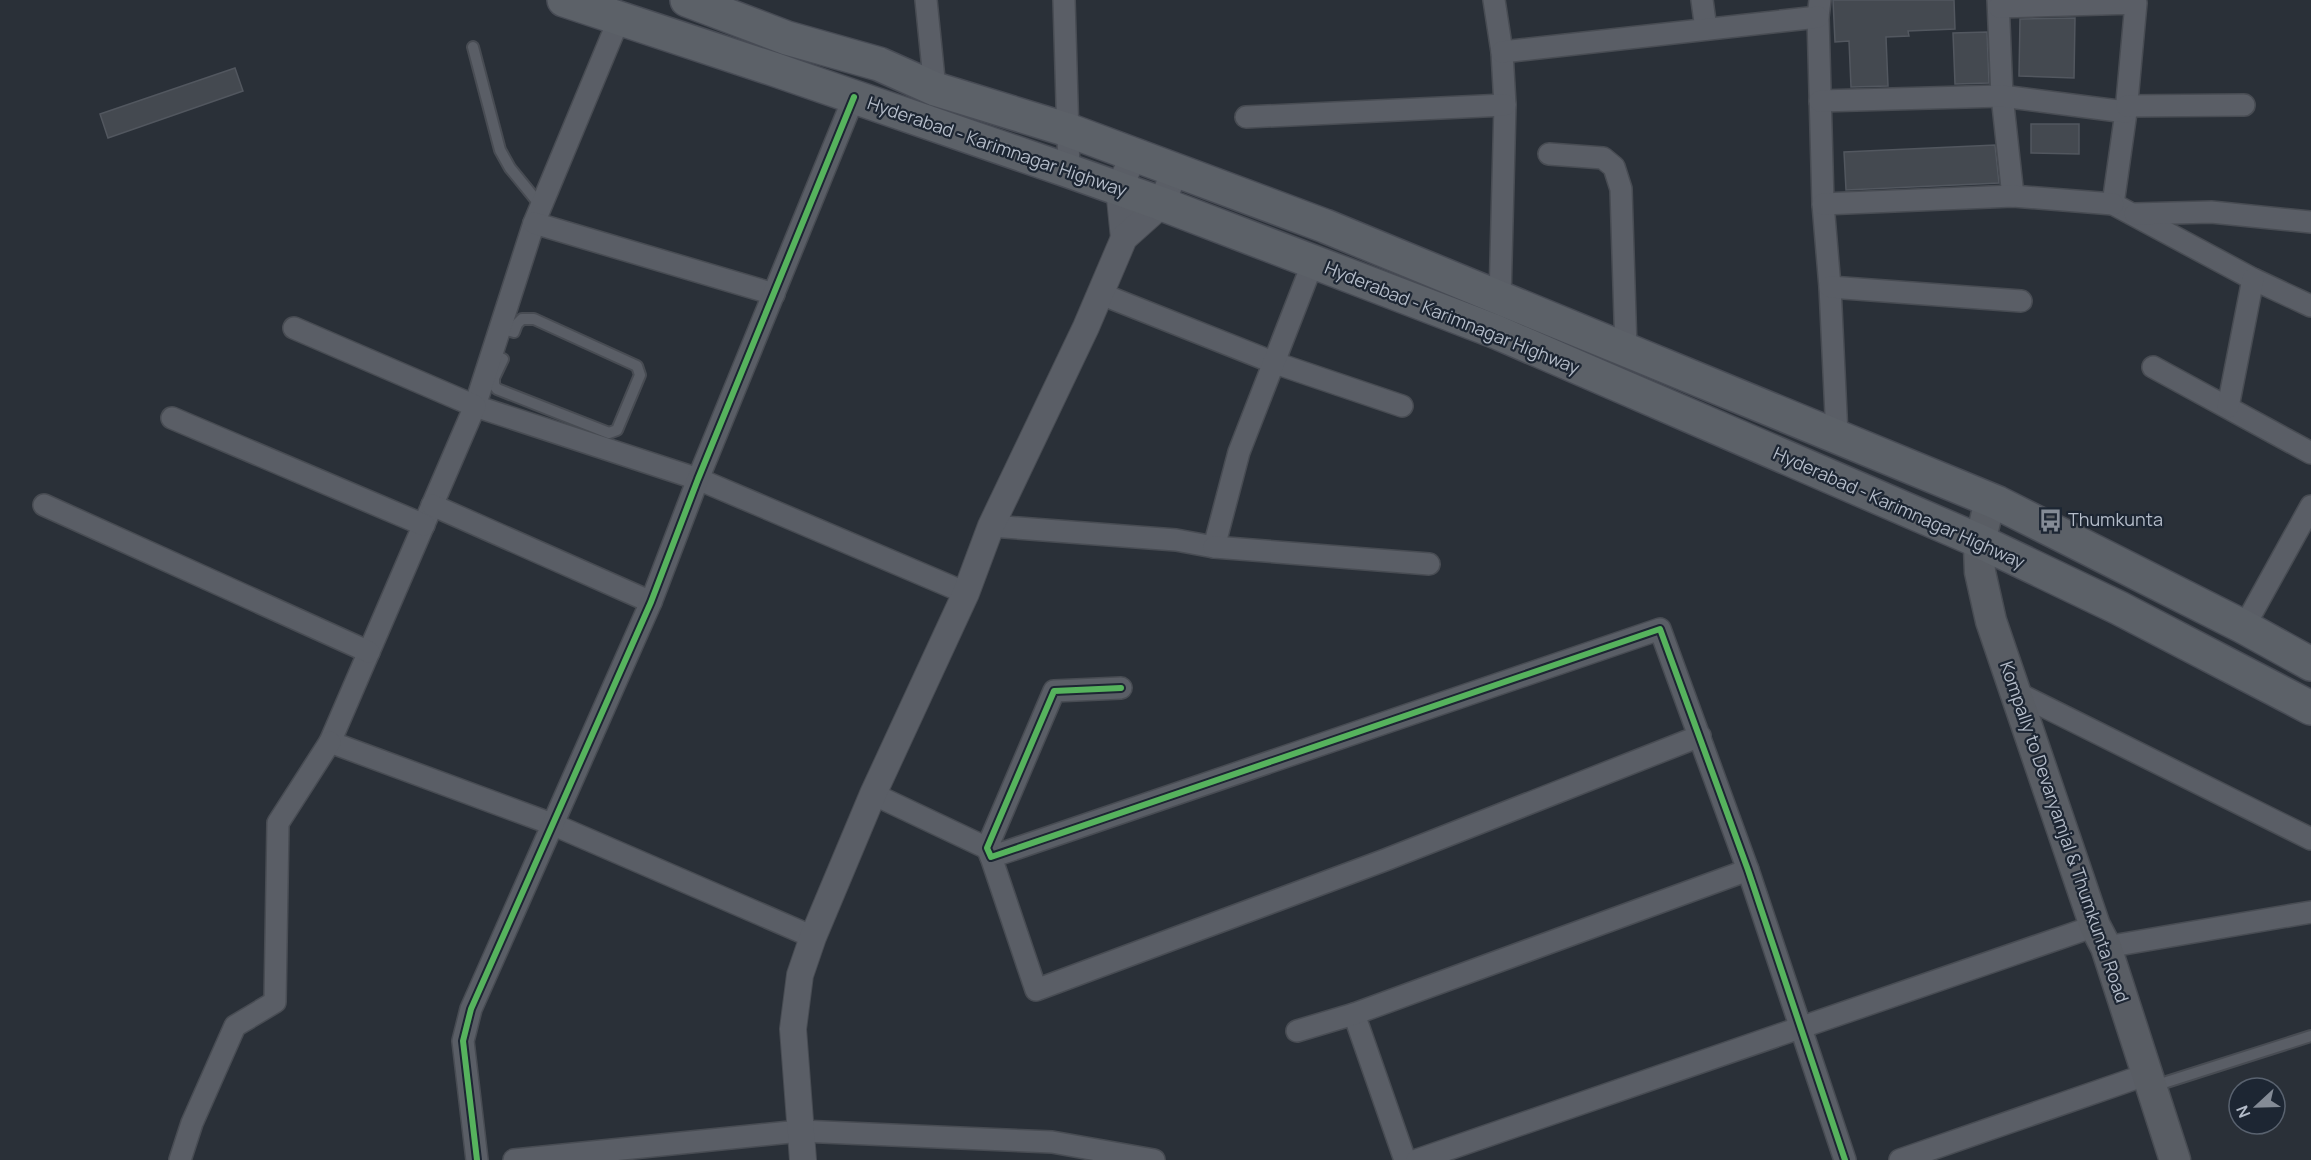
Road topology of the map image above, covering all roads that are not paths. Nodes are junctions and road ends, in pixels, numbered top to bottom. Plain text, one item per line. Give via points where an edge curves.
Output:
1 (564, 0) edge
2 (687, 0) edge
3 (926, 0) edge
4 (1064, 0) edge
5 (1494, 0) edge
6 (1702, 0) edge
7 (1998, 3) edge
8 (1819, 9) edge
9 (619, 19) junction
10 (1706, 29) junction
11 (473, 47) dead end
12 (1502, 52) junction
13 (934, 89) junction
14 (2002, 96) junction
15 (855, 97) junction
16 (1820, 101) junction
17 (1505, 105) junction
18 (2244, 105) dead end
19 (2127, 109) junction
20 (1246, 117) dead end
21 (1068, 130) junction
22 (1549, 153) dead end
23 (1134, 154) junction
24 (1175, 169) junction
25 (1069, 171) junction
26 (1119, 189) junction
27 (2013, 196) junction
28 (1162, 204) junction
29 (1823, 204) junction
30 (2114, 204) junction
31 (2132, 214) junction
32 (538, 215) junction
33 (2311, 222) edge
34 (1124, 238) junction
35 (1313, 262) junction
36 (2253, 279) junction
37 (1830, 287) junction
38 (774, 294) junction
39 (1101, 294) junction
40 (1500, 299) junction
41 (2021, 300) dead end
42 (2311, 306) edge
43 (294, 328) dead end
44 (500, 328) junction
45 (1626, 350) junction
46 (492, 354) junction
47 (1275, 363) junction
48 (2153, 368) dead end
49 (475, 406) junction
50 (1402, 406) dead end
51 (2228, 407) junction
52 (172, 418) dead end
53 (1837, 436) junction
54 (2311, 453) edge
55 (698, 479) junction
56 (1990, 500) junction
57 (44, 505) dead end
58 (432, 505) junction
59 (2311, 506) edge
60 (424, 525) junction
61 (991, 526) junction
62 (1979, 542) junction
63 (1214, 547) junction
64 (1429, 564) dead end
65 (966, 593) junction
66 (651, 602) junction
67 (2244, 627) junction
68 (369, 652) junction
69 (2311, 664) edge
70 (1121, 688) dead end
71 (2013, 691) junction
72 (2311, 708) edge
73 (1700, 736) junction
74 (330, 742) junction
75 (873, 794) junction
76 (552, 824) junction
77 (2311, 839) edge
78 (989, 853) junction
79 (1748, 870) junction
80 (2311, 912) edge
81 (2101, 937) junction
82 (813, 938) junction
83 (1354, 1014) junction
84 (1801, 1027) junction
85 (1297, 1030) dead end
86 (2311, 1036) edge
87 (2149, 1080) junction
88 (800, 1131) junction
89 (1001, 1150) edge
90 (180, 1160) edge
91 (477, 1160) edge
92 (514, 1160) edge
93 (803, 1160) edge
94 (1154, 1160) edge
95 (1406, 1160) edge
96 (1417, 1160) edge
97 (1845, 1160) edge
98 (1900, 1160) edge
99 (2175, 1160) edge

1 - 9 main road, Hyderabad - Karimnagar Highway
2 - 13 main road, Hyderabad - Karimnagar Highway via 788,38 879,64
3 - 13 street
4 - 21 street
5 - 12 street
6 - 10 street
7 - 14 street
7 - 19 street via 2136,3
8 - 10 street
8 - 16 street
9 - 15 main road, Hyderabad - Karimnagar Highway
9 - 32 street
10 - 12 street
11 - 32 lane via 500,150
12 - 17 street
13 - 21 main road, Hyderabad - Karimnagar Highway
14 - 16 street
14 - 19 street
14 - 27 street
15 - 25 main road, Hyderabad - Karimnagar Highway
15 - 38 street
16 - 29 street
17 - 20 street
17 - 40 street
18 - 19 street
19 - 30 street
21 - 23 main road, Hyderabad - Karimnagar Highway
21 - 25 street
22 - 45 street via 1603,158 1614,167 1620,189
23 - 24 main road, Hyderabad - Karimnagar Highway
23 - 26 street
24 - 28 street
24 - 40 main road, Hyderabad - Karimnagar Highway
25 - 26 main road, Hyderabad - Karimnagar Highway
26 - 28 main road, Hyderabad - Karimnagar Highway
26 - 34 street
27 - 29 street
27 - 30 street
28 - 34 street
28 - 35 main road, Hyderabad - Karimnagar Highway
29 - 37 street
30 - 31 street
31 - 33 street via 2211,212
31 - 36 street
32 - 38 street
32 - 44 street
34 - 39 street
35 - 47 street
35 - 62 main road, Hyderabad - Karimnagar Highway via 1494,331
36 - 42 street
36 - 51 street
37 - 41 street
37 - 53 street
38 - 55 street
39 - 47 street
39 - 61 street
40 - 45 main road, Hyderabad - Karimnagar Highway
43 - 49 street
44 - 46 street
44 - 46 lane via 514,332 522,319 534,319 637,366 640,375 617,430 609,433 497,389 494,378 503,359
45 - 53 main road, Hyderabad - Karimnagar Highway
46 - 49 street
47 - 50 street
47 - 63 street via 1239,452
48 - 51 street
49 - 55 street
49 - 58 street
51 - 54 street
52 - 60 street
53 - 56 main road, Hyderabad - Karimnagar Highway
55 - 65 street
55 - 66 street
56 - 62 main road, Kompally to Devaryamjal & Thumkunta Road
56 - 67 main road, Hyderabad - Karimnagar Highway
57 - 68 street
58 - 60 street
58 - 66 street
59 - 67 street
60 - 68 street
61 - 63 street via 1176,540
61 - 65 street
62 - 71 main road, Kompally to Devaryamjal & Thumkunta Road via 1980,572 1991,621
62 - 72 main road, Hyderabad - Karimnagar Highway via 2120,608
63 - 64 street
65 - 75 street
66 - 76 street
67 - 69 main road, Hyderabad - Karimnagar Highway
68 - 74 street
70 - 78 street via 1054,691
71 - 77 street
71 - 81 main road, Kompally to Devaryamjal & Thumkunta Road
73 - 78 street via 1660,629
73 - 78 street via 1385,860 1036,990
73 - 79 street
74 - 76 street
74 - 90 street via 278,824 275,1002 235,1026
75 - 78 street
75 - 82 street
76 - 82 street
76 - 91 street via 471,1009 463,1041
79 - 83 street
79 - 84 street
80 - 81 street
81 - 84 street
81 - 87 main road, Kompally to Devaryamjal & Thumkunta Road
82 - 88 street via 800,975 793,1029
83 - 85 street
83 - 95 street
84 - 96 street
84 - 97 street
86 - 87 lane
87 - 98 street
87 - 99 main road, Kompally to Devaryamjal & Thumkunta Road
88 - 89 street
88 - 92 street
88 - 93 street
89 - 94 street via 1052,1142

